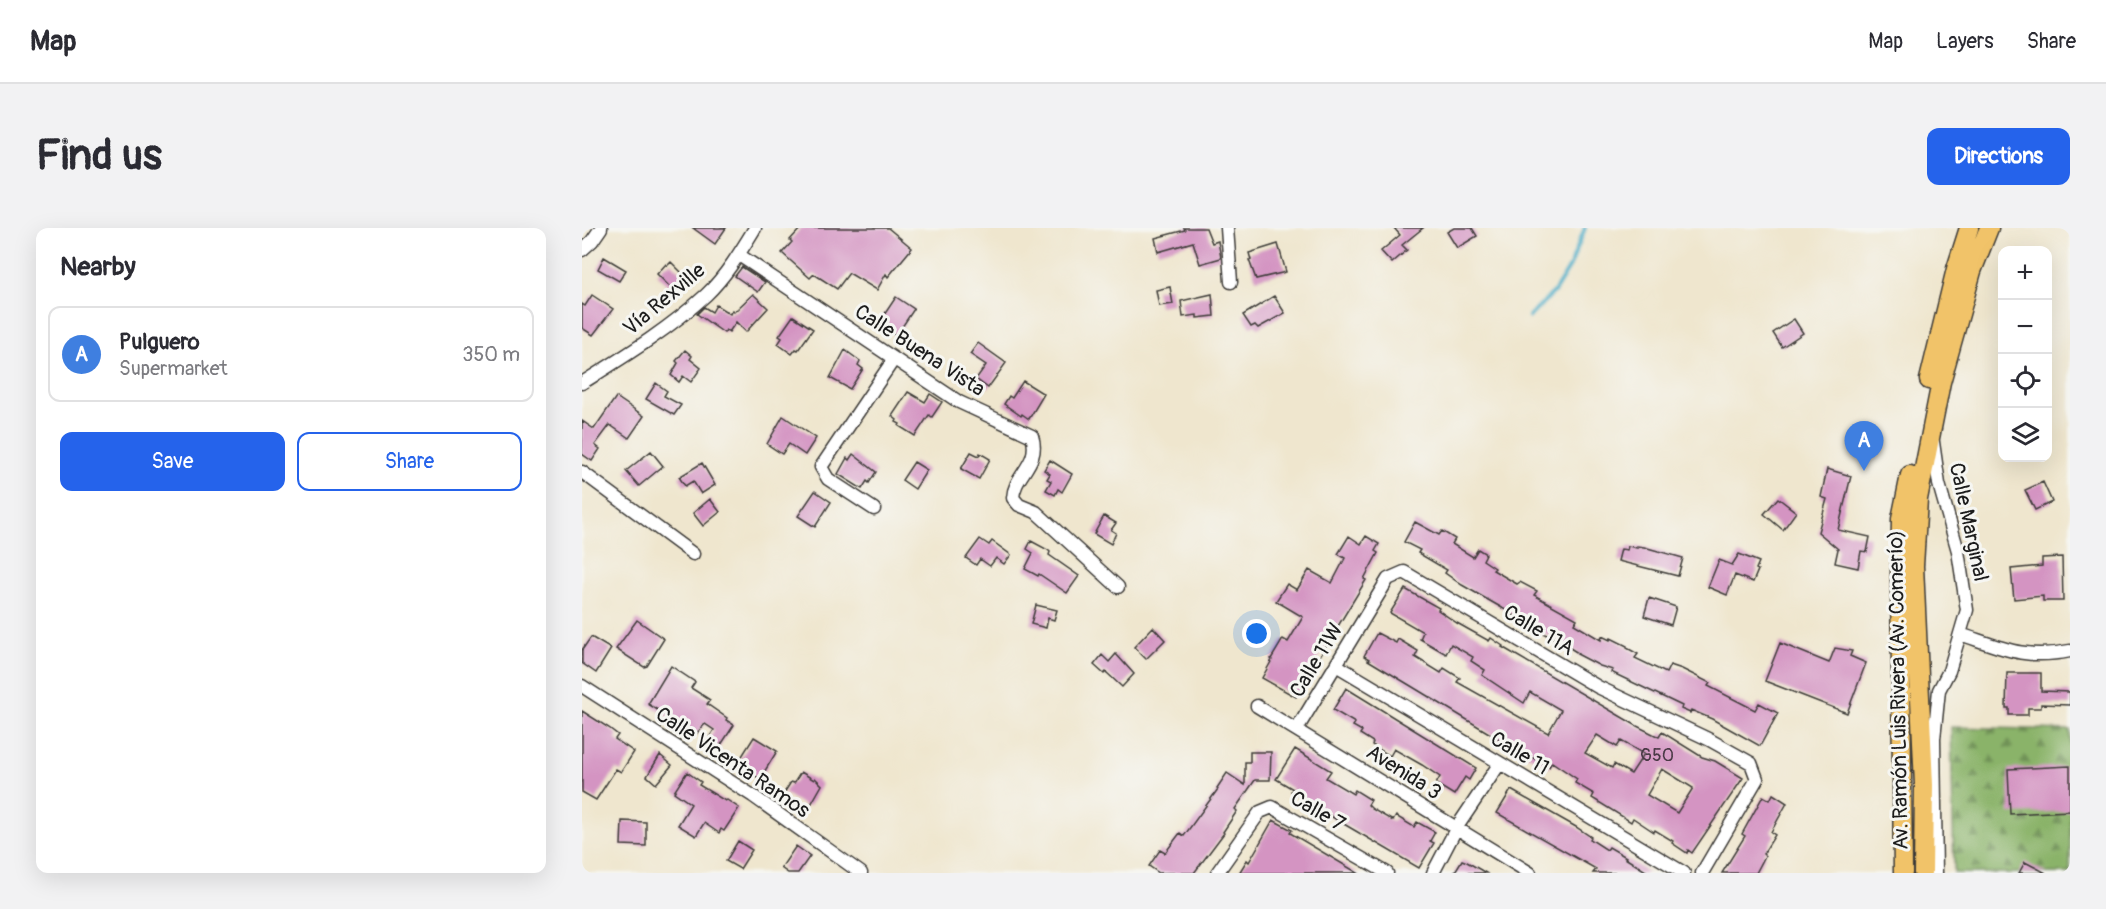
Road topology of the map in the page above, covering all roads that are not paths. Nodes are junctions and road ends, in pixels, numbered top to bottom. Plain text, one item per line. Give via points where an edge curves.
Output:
1 (601, 228) edge
2 (755, 228) edge
3 (1227, 228) edge
4 (1970, 228) edge
5 (1989, 228) edge
6 (582, 250) edge
7 (739, 255) junction
8 (1232, 282) dead end
9 (894, 359) junction
10 (582, 383) edge
11 (1931, 426) junction
12 (582, 472) edge
13 (874, 509) dead end
14 (693, 554) dead end
15 (1118, 587) dead end
16 (1369, 611) joint
17 (1960, 633) junction
18 (2070, 651) edge
19 (1336, 664) junction
20 (582, 686) edge
21 (1257, 706) dead end
22 (1297, 729) junction
23 (1500, 763) junction
24 (1457, 827) junction
25 (861, 873) edge
26 (1217, 873) edge
27 (1387, 873) edge
28 (1433, 873) edge
29 (1530, 873) edge
30 (1684, 873) edge
31 (1702, 873) edge
32 (1903, 873) edge
33 (1923, 873) edge
34 (1936, 873) edge

1 - 6 street
2 - 7 street, Vía Rexville
3 - 8 street
4 - 32 highway, Av. Ramón Luis Rivera (Av. Comerío) via 1931,373 1901,519
5 - 11 highway, Av. Ramón Luis Rivera (Av. Comerío) via 1972,272
7 - 9 street, Calle Buena Vista
7 - 10 street, Vía Rexville via 707,294 643,344
9 - 13 street via 821,467 828,479
9 - 15 street, Calle Buena Vista via 959,402 1032,436 1033,458 1012,498 1036,512
11 - 17 street, Calle Marginal via 1939,484 1958,551 1967,610
11 - 33 highway, Av. Ramón Luis Rivera (Av. Comerío) via 1918,499 1914,566 1924,785
12 - 14 street
16 - 19 street, Calle 11W
16 - 31 street, Calle 11A via 1388,579 1404,572 1598,687 1751,763 1757,779
17 - 18 street via 2014,653 2048,655
17 - 34 street, Calle Marginal via 1939,690 1934,739
19 - 22 street, Calle 11W
19 - 23 street, Calle 11
20 - 25 street, Calle Vicenta Ramos via 753,796
21 - 22 street, Avenida 3
22 - 24 street, Avenida 3
23 - 24 street
23 - 30 street, Calle 11
24 - 28 street
24 - 29 street, Avenida 3
26 - 27 street, Calle 7 via 1260,812 1272,807

